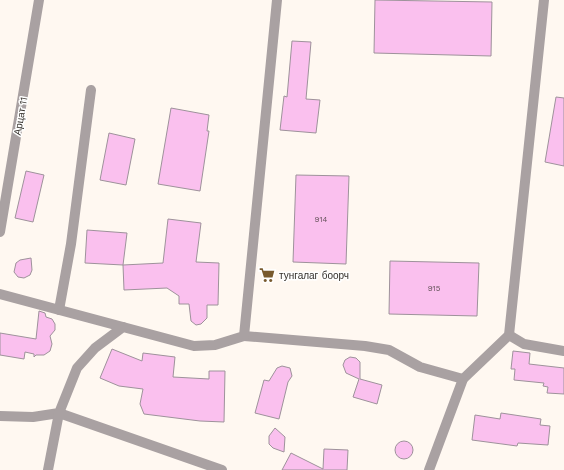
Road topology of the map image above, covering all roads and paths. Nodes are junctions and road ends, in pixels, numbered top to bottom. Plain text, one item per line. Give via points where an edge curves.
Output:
1 (39, 0) edge
2 (277, 0) edge
3 (544, 0) edge
4 (91, 90) dead end
5 (0, 232) edge
6 (0, 294) edge
7 (59, 310) junction
8 (123, 327) junction
9 (509, 335) junction
10 (244, 336) junction
11 (564, 350) edge
12 (463, 379) junction
13 (60, 413) junction
14 (0, 416) edge
15 (48, 470) edge
16 (222, 470) edge
17 (429, 470) edge

1 - 5 street, Арцат 11
2 - 10 street
3 - 9 street
4 - 7 street via 71,244
6 - 7 street
7 - 8 street
8 - 10 street via 194,346 216,345
8 - 13 street via 95,348 77,368
9 - 11 street via 524,344
9 - 12 street
10 - 12 street via 389,350 420,367
12 - 17 street
13 - 14 street via 33,417
13 - 15 street
13 - 16 street

